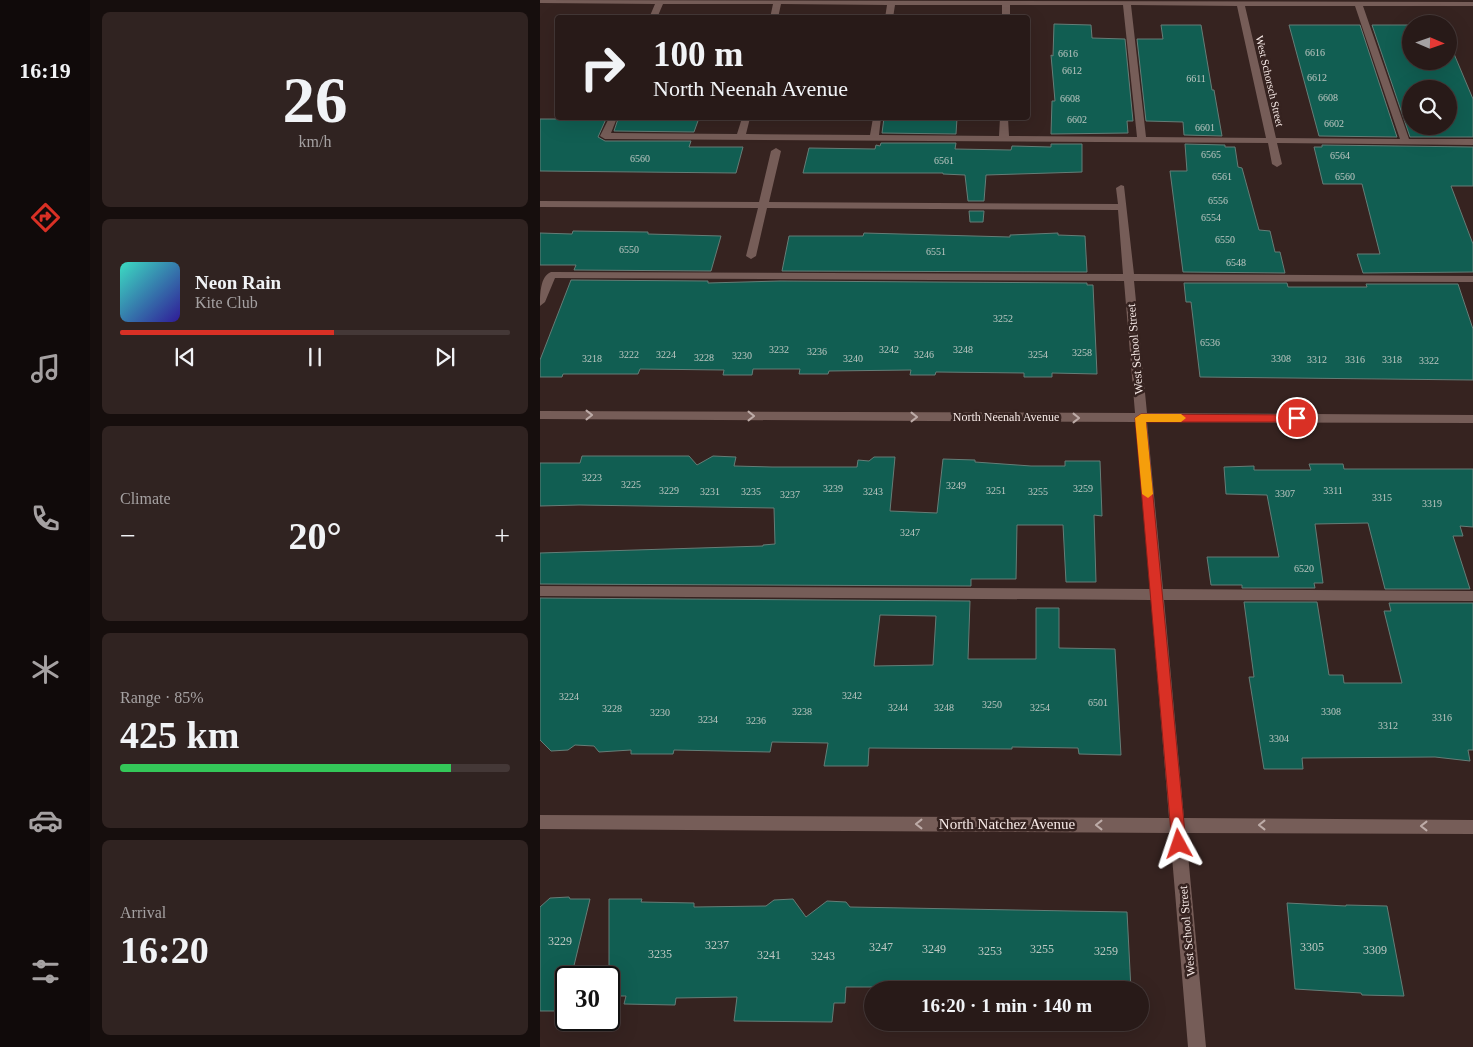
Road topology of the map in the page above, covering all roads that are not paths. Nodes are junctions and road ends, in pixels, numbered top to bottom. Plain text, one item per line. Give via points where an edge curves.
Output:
1 (540, 1) edge
2 (659, 1) edge
3 (1110, 1) edge
4 (778, 2) junction
5 (891, 2) junction
6 (1006, 2) junction
7 (1126, 3) junction
8 (1240, 3) junction
9 (1358, 3) junction
10 (1473, 4) edge
11 (654, 15) edge
12 (775, 15) edge
13 (889, 15) edge
14 (1006, 15) edge
15 (612, 120) edge
16 (745, 120) edge
17 (877, 120) edge
18 (1004, 120) edge
19 (741, 137) junction
20 (874, 138) junction
21 (1004, 139) junction
22 (1142, 140) junction
23 (1272, 141) junction
24 (1406, 142) junction
25 (1473, 142) edge
26 (776, 151) dead end
27 (1277, 164) dead end
28 (1120, 188) dead end
29 (540, 204) edge
30 (763, 205) junction
31 (1122, 207) junction
32 (750, 256) dead end
33 (1128, 278) junction
34 (1473, 280) edge
35 (540, 302) edge
36 (540, 415) edge
37 (1141, 418) junction
38 (1473, 419) edge
39 (540, 591) edge
40 (1157, 594) junction
41 (1473, 596) edge
42 (540, 822) edge
43 (1178, 825) junction
44 (1473, 827) edge
45 (1197, 1047) edge

1 - 2 street
2 - 4 street
2 - 11 street
3 - 6 street
3 - 7 street
4 - 5 street
4 - 12 street
5 - 6 street
5 - 13 street
6 - 14 street
7 - 8 street
7 - 22 street
8 - 9 street
8 - 23 street, West Schorsch Street
9 - 10 street
9 - 24 street
15 - 19 street via 605,136
16 - 19 street
17 - 20 street
18 - 21 street
19 - 20 street
20 - 21 street
21 - 22 street
22 - 23 street
23 - 24 street
23 - 27 street, West Schorsch Street
24 - 25 street
26 - 30 street
28 - 31 street, West School Street
29 - 30 street
30 - 31 street
30 - 32 street
31 - 33 street, West School Street
33 - 34 street
33 - 35 street via 550,275
33 - 37 street, West School Street
36 -> 37 street, North Neenah Avenue
37 - 38 street, North Neenah Avenue
37 - 40 street, West School Street
39 - 40 street
40 - 41 street
40 - 43 street, West School Street
43 -> 42 street, North Natchez Avenue
44 -> 43 street, North Natchez Avenue
43 - 45 street, West School Street

